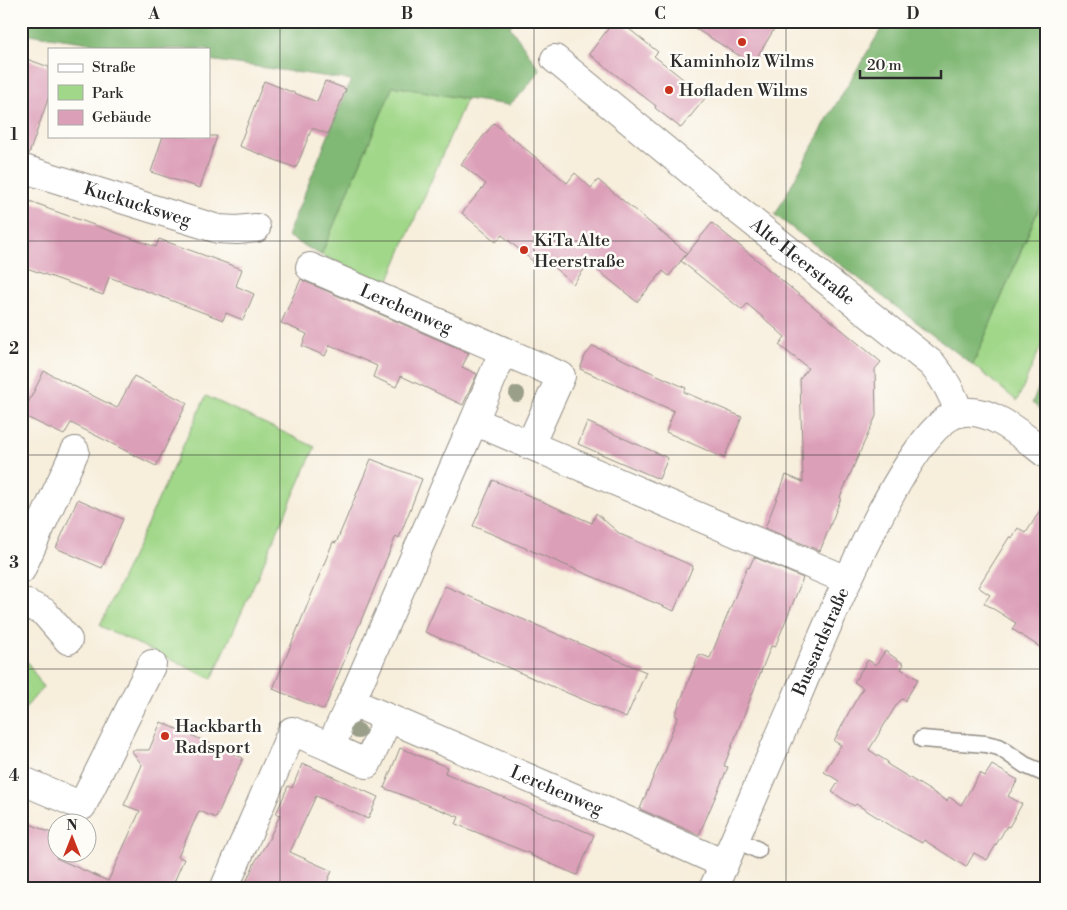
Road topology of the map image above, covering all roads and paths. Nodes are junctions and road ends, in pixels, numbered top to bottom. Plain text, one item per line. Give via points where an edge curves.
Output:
1 (555, 59) dead end
2 (21, 168) edge
3 (256, 228) dead end
4 (310, 267) dead end
5 (504, 352) junction
6 (959, 413) junction
7 (474, 421) junction
8 (530, 444) junction
9 (75, 451) dead end
10 (1046, 454) edge
11 (21, 570) edge
12 (847, 580) junction
13 (21, 601) edge
14 (68, 640) dead end
15 (152, 664) dead end
16 (351, 702) junction
17 (388, 719) junction
18 (922, 739) dead end
19 (330, 747) junction
20 (1046, 774) edge
21 (21, 780) edge
22 (724, 864) junction
23 (224, 889) edge
24 (712, 889) edge

1 - 6 street, Alte Heerstraße via 932,364 948,386
2 - 3 street, Kuckucksweg via 218,229
4 - 5 street, Lerchenweg
5 - 7 street
5 - 8 street, Lerchenweg via 561,376
6 - 10 street via 983,414 998,420
6 - 12 street, Bussardstraße via 948,418 925,442 875,522
7 - 8 street
7 - 16 street
8 - 12 street
9 - 11 street
12 - 22 street, Bussardstraße via 746,844
13 - 14 street via 44,612
15 - 21 street via 82,806
16 - 17 street, Lerchenweg
16 - 19 street
17 - 19 street via 367,764
17 - 22 street, Lerchenweg
18 - 20 lane via 999,747 1025,765
19 - 23 street via 292,731
22 - 24 street, Bussardstraße

